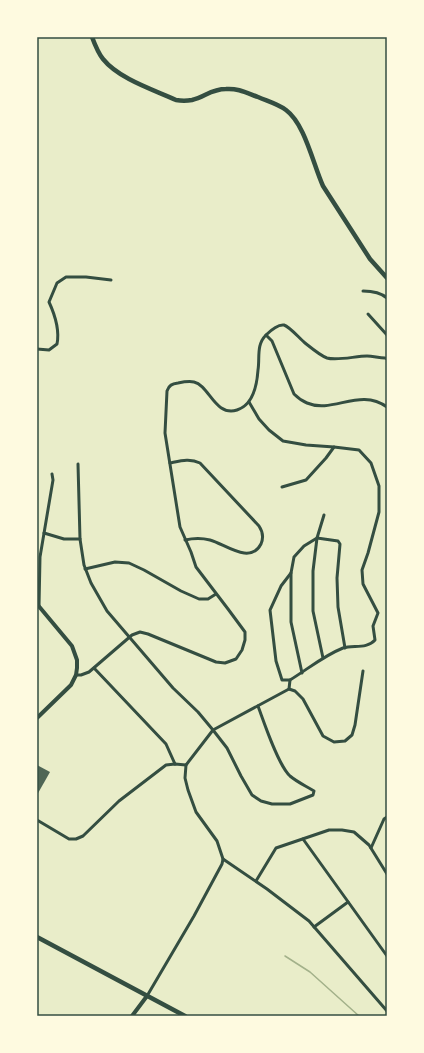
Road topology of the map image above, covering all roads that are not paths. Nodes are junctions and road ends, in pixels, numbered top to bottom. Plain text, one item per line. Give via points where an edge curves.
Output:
1 (92, 37) edge
2 (387, 278) edge
3 (111, 280) dead end
4 (363, 291) dead end
5 (387, 298) edge
6 (368, 314) dead end
7 (266, 335) junction
8 (387, 335) edge
9 (37, 349) edge
10 (387, 360) edge
11 (249, 402) junction
12 (387, 407) edge
13 (334, 447) junction
14 (170, 463) junction
15 (78, 464) dead end
16 (52, 474) dead end
17 (282, 487) dead end
18 (324, 515) dead end
19 (44, 533) junction
20 (317, 538) junction
21 (80, 540) junction
22 (185, 540) junction
23 (85, 568) junction
24 (291, 573) junction
25 (216, 594) junction
26 (38, 605) edge
27 (128, 637) junction
28 (344, 648) junction
29 (323, 658) junction
30 (94, 668) junction
31 (363, 671) dead end
32 (302, 673) junction
33 (76, 675) junction
34 (290, 680) junction
35 (289, 689) junction
36 (258, 706) junction
37 (37, 718) edge
38 (212, 730) junction
39 (175, 764) junction
40 (186, 765) junction
41 (387, 817) edge
42 (37, 820) edge
43 (303, 839) junction
44 (370, 848) junction
45 (223, 859) junction
46 (387, 874) edge
47 (256, 881) junction
48 (348, 902) junction
49 (314, 928) junction
50 (37, 937) edge
51 (387, 956) edge
52 (147, 996) junction
53 (387, 1011) edge
54 (132, 1016) edge
55 (185, 1016) edge

1 - 2 main road via 103,59 115,70 176,100 191,100 226,88 237,89 287,110 301,129 323,186 370,259
3 - 9 street via 66,277 57,283 49,302 59,336 57,344 49,350
4 - 5 street via 380,293
6 - 8 street
7 - 10 street via 283,325 327,358 367,356
7 - 11 street via 261,340 255,391
7 - 12 street via 272,341 294,394 300,400 307,404 323,406 368,399
11 - 13 street via 264,425 283,440
11 - 14 street via 238,410 229,411 217,405 196,383 171,385 167,391 165,434
13 - 17 street via 306,480
13 - 28 street via 359,450 371,463 379,486 379,512 362,570 363,584 378,613 373,626 376,640 368,645
14 - 22 street via 180,527
14 - 22 street via 192,460 203,466 260,526 262,533 262,542 250,553 238,552 212,541 194,538
15 - 21 street
16 - 19 street
18 - 20 street
19 - 21 street via 64,539
19 - 26 street via 40,556
20 - 24 street via 294,556
20 - 28 street via 338,541 340,544 338,607
20 - 29 street via 313,571 314,611
21 - 23 street
22 - 25 street via 196,567
23 - 25 street via 115,562 130,563 199,599 208,599
23 - 27 street via 106,611
24 - 32 street via 291,622
24 - 34 street via 281,586 270,610 276,661 282,680
25 - 27 street via 245,632 242,650 236,659 225,663 216,662 144,633
26 - 33 street via 72,646 77,660
27 - 30 street
27 - 38 street
28 - 29 street
29 - 32 street
30 - 33 street via 85,674
30 - 39 street via 166,744
31 - 35 street via 355,725 352,735 345,741 334,742 323,736 303,700 295,691
32 - 34 street
33 - 37 street via 72,685
34 - 35 street
35 - 36 street
36 - 38 street
36 - 38 street via 284,768 290,776 314,791 313,795 290,804 261,801 252,795 227,748
38 - 40 street
39 - 40 street
39 - 42 street via 166,765 156,772 119,801 83,836 76,839 69,839
40 - 45 street via 185,778 196,812 217,841
41 - 44 street
43 - 44 street via 330,830 342,830 354,832
43 - 47 street via 276,848
43 - 48 street
44 - 46 street
45 - 47 street
45 - 52 street via 194,916
47 - 49 street
48 - 49 street
48 - 51 street
49 - 53 street
50 - 52 main road
52 - 54 street
52 - 55 main road

